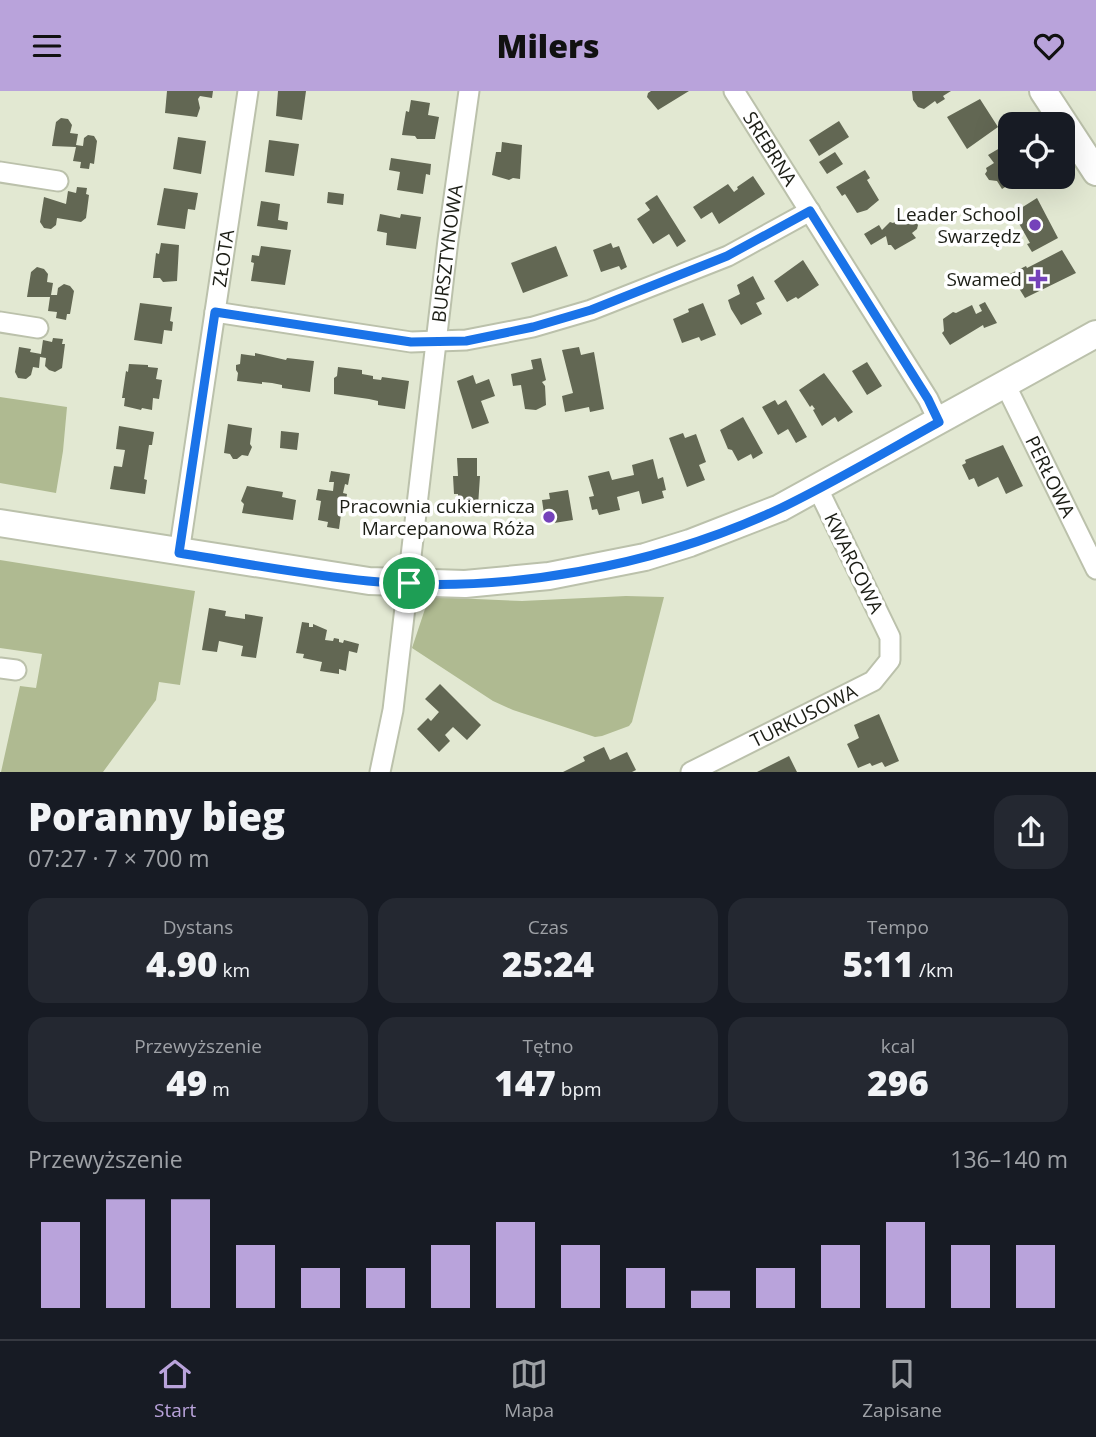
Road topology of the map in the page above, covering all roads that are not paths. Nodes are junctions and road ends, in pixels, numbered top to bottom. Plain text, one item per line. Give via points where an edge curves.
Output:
1 (248, 91) edge
2 (469, 91) edge
3 (734, 91) edge
4 (1043, 91) edge
5 (0, 172) edge
6 (1096, 172) edge
7 (58, 181) dead end
8 (810, 211) junction
9 (215, 312) junction
10 (0, 322) edge
11 (38, 328) dead end
12 (1096, 334) edge
13 (435, 343) junction
14 (1005, 384) junction
15 (939, 422) junction
16 (818, 489) junction
17 (0, 523) edge
18 (179, 553) junction
19 (1096, 569) edge
20 (409, 583) junction
21 (890, 637) joint
22 (380, 772) edge
23 (691, 772) edge

1 - 9 street, ZŁOTA
2 - 13 street, BURSZTYNOWA
3 - 8 street, SREBRNA
4 - 6 street
5 - 7 street
8 - 13 street via 727,256 591,310 501,334
8 - 15 street, SREBRNA
9 - 13 street
9 - 18 street, ZŁOTA
10 - 11 street
12 - 14 street
13 - 20 street, BURSZTYNOWA
14 - 15 street
14 - 19 street, PERŁOWA
15 - 16 street
16 - 20 street via 690,543 598,568 465,584
16 - 21 street, KWARCOWA
17 - 18 street
18 - 20 street via 369,582
20 - 22 street, BURSZTYNOWA via 393,711
21 - 23 street, TURKUSOWA via 890,660 873,681

